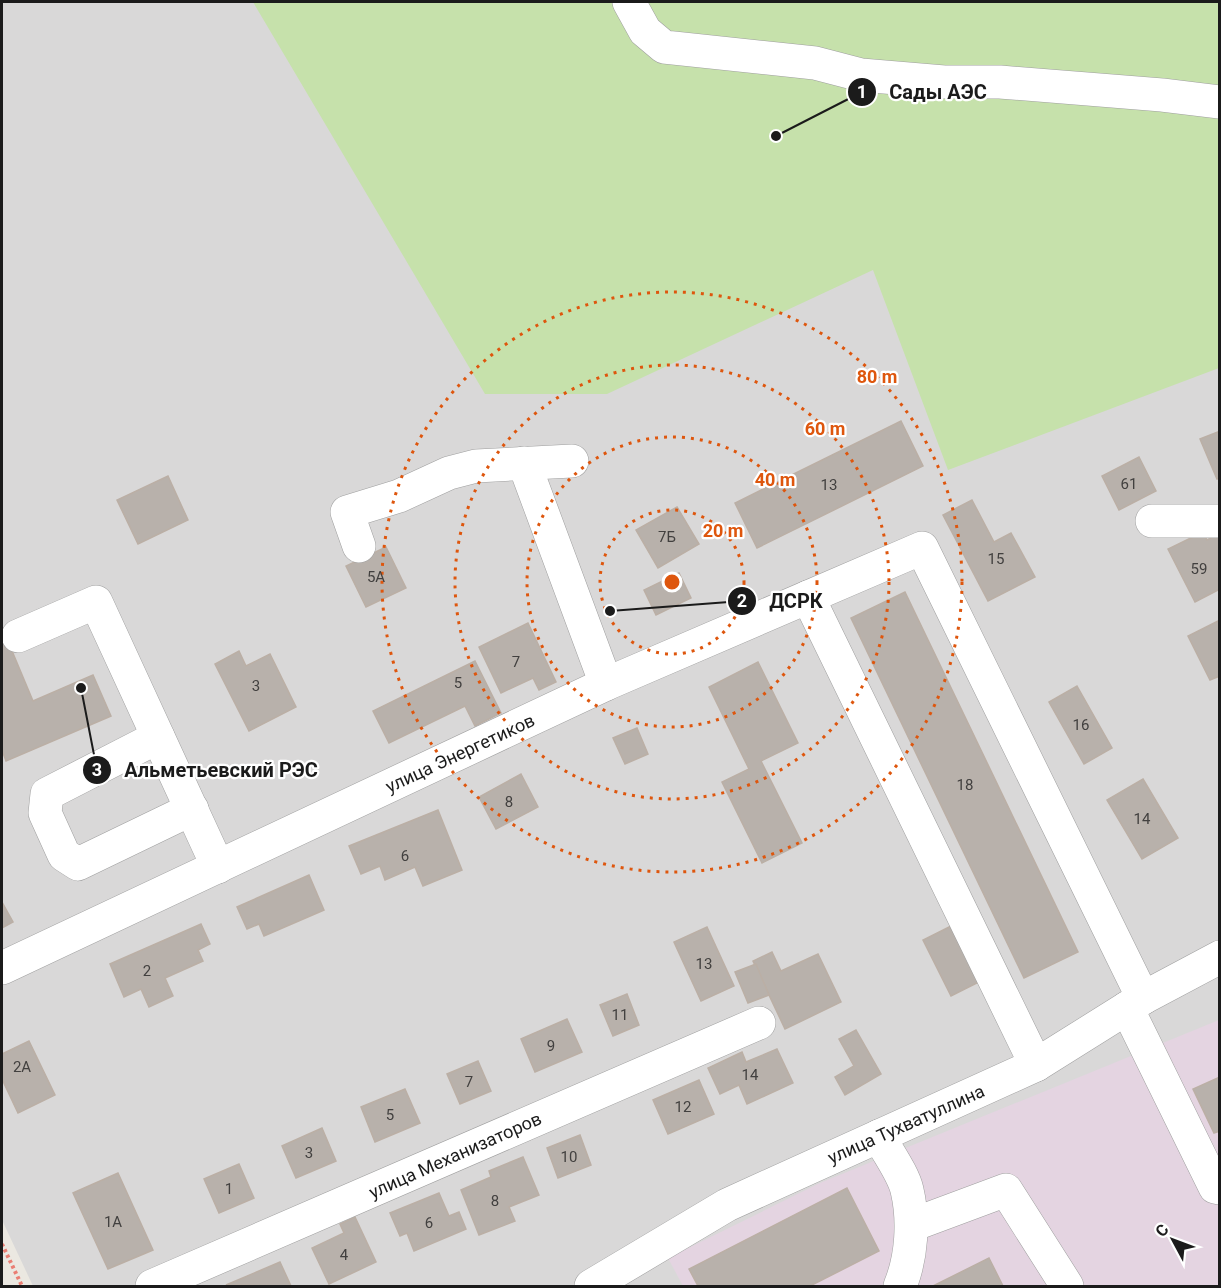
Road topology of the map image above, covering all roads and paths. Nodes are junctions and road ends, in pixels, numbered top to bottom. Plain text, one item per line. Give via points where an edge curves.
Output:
1 (629, 2) edge
2 (1220, 102) edge
3 (572, 461) dead end
4 (525, 463) junction
5 (1152, 521) dead end
6 (1220, 521) edge
7 (359, 546) dead end
8 (808, 597) junction
9 (18, 636) dead end
10 (606, 684) junction
11 (158, 737) junction
12 (192, 809) junction
13 (218, 867) junction
14 (1220, 957) edge
15 (2, 968) edge
16 (1135, 1003) junction
17 (759, 1023) dead end
18 (1036, 1065) junction
19 (879, 1136) junction
20 (1220, 1188) edge
21 (912, 1225) junction
22 (2, 1244) edge
23 (22, 1287) edge
24 (152, 1287) edge
25 (591, 1287) edge
26 (900, 1287) edge
27 (1067, 1287) edge

1 - 2 street via 645,31 664,47 815,63 861,75 1000,82
3 - 4 street
4 - 7 street via 476,466 449,473 399,496 347,512
4 - 10 street
5 - 6 street
8 - 10 street, улица Энергетиков
8 - 16 street, улица Энергетиков via 922,548
8 - 18 street
9 - 11 street via 96,602
10 - 13 street, улица Энергетиков
11 - 12 street
11 - 12 street via 47,794 45,813 64,855 78,864
12 - 13 street
13 - 15 street, улица Энергетиков
14 - 16 street, улица Тухватуллина
16 - 18 street, улица Тухватуллина
16 - 20 street via 1215,1187
17 - 24 street, улица Механизаторов
18 - 19 street, улица Тухватуллина
19 - 21 street via 906,1188
19 - 25 street, улица Тухватуллина via 727,1205
21 - 26 street
21 - 27 street via 1006,1190
22 - 23 path

